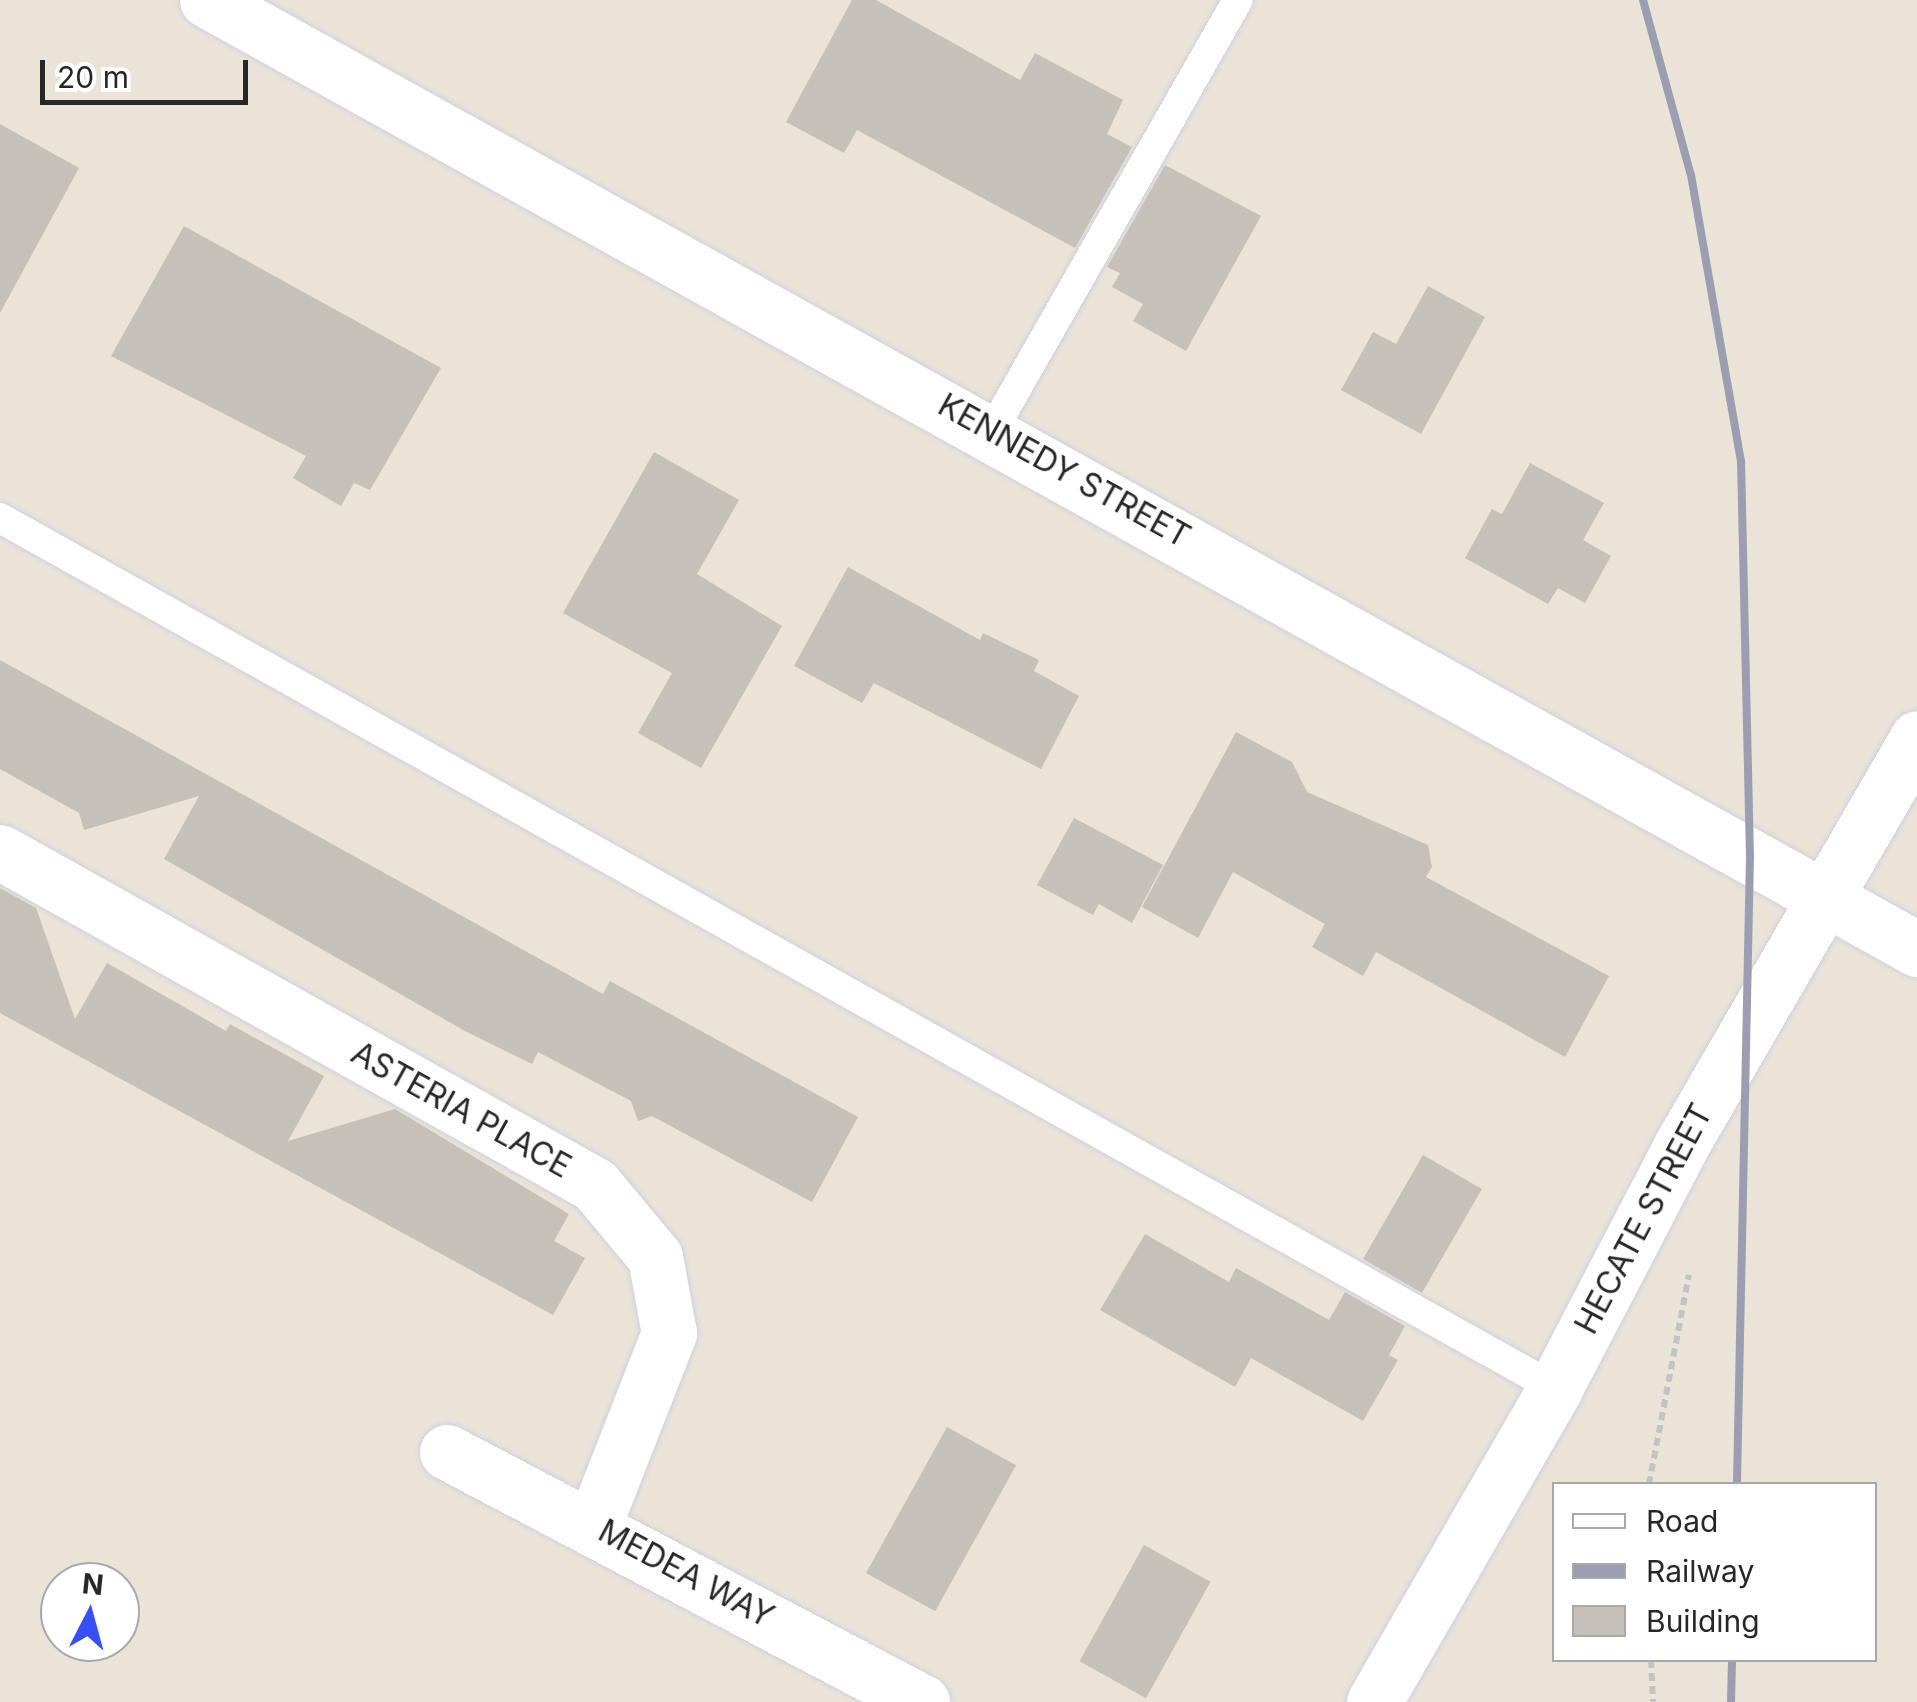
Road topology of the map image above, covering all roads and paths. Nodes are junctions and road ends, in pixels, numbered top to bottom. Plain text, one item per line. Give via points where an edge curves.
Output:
1 (208, 0) edge
2 (1238, 0) edge
3 (992, 430) junction
4 (0, 518) edge
5 (1917, 738) edge
6 (0, 852) edge
7 (1824, 897) junction
8 (1917, 949) edge
9 (1690, 1269) dead end
10 (1555, 1388) junction
11 (447, 1452) dead end
12 (1649, 1482) edge
13 (594, 1524) junction
14 (1651, 1662) edge
15 (922, 1702) edge
16 (1374, 1702) edge
17 (1653, 1702) edge

1 - 3 street, KENNEDY STREET
2 - 3 lane
3 - 7 street, KENNEDY STREET
4 - 10 lane
5 - 7 street, HECATE STREET
6 - 13 street, ASTERIA PLACE via 594,1185 654,1257 669,1333
7 - 8 street, KENNEDY STREET
7 - 10 street, HECATE STREET via 1682,1144
9 - 12 path
10 - 16 street, HECATE STREET
11 - 13 street, MEDEA WAY
13 - 15 street, MEDEA WAY
14 - 17 path

